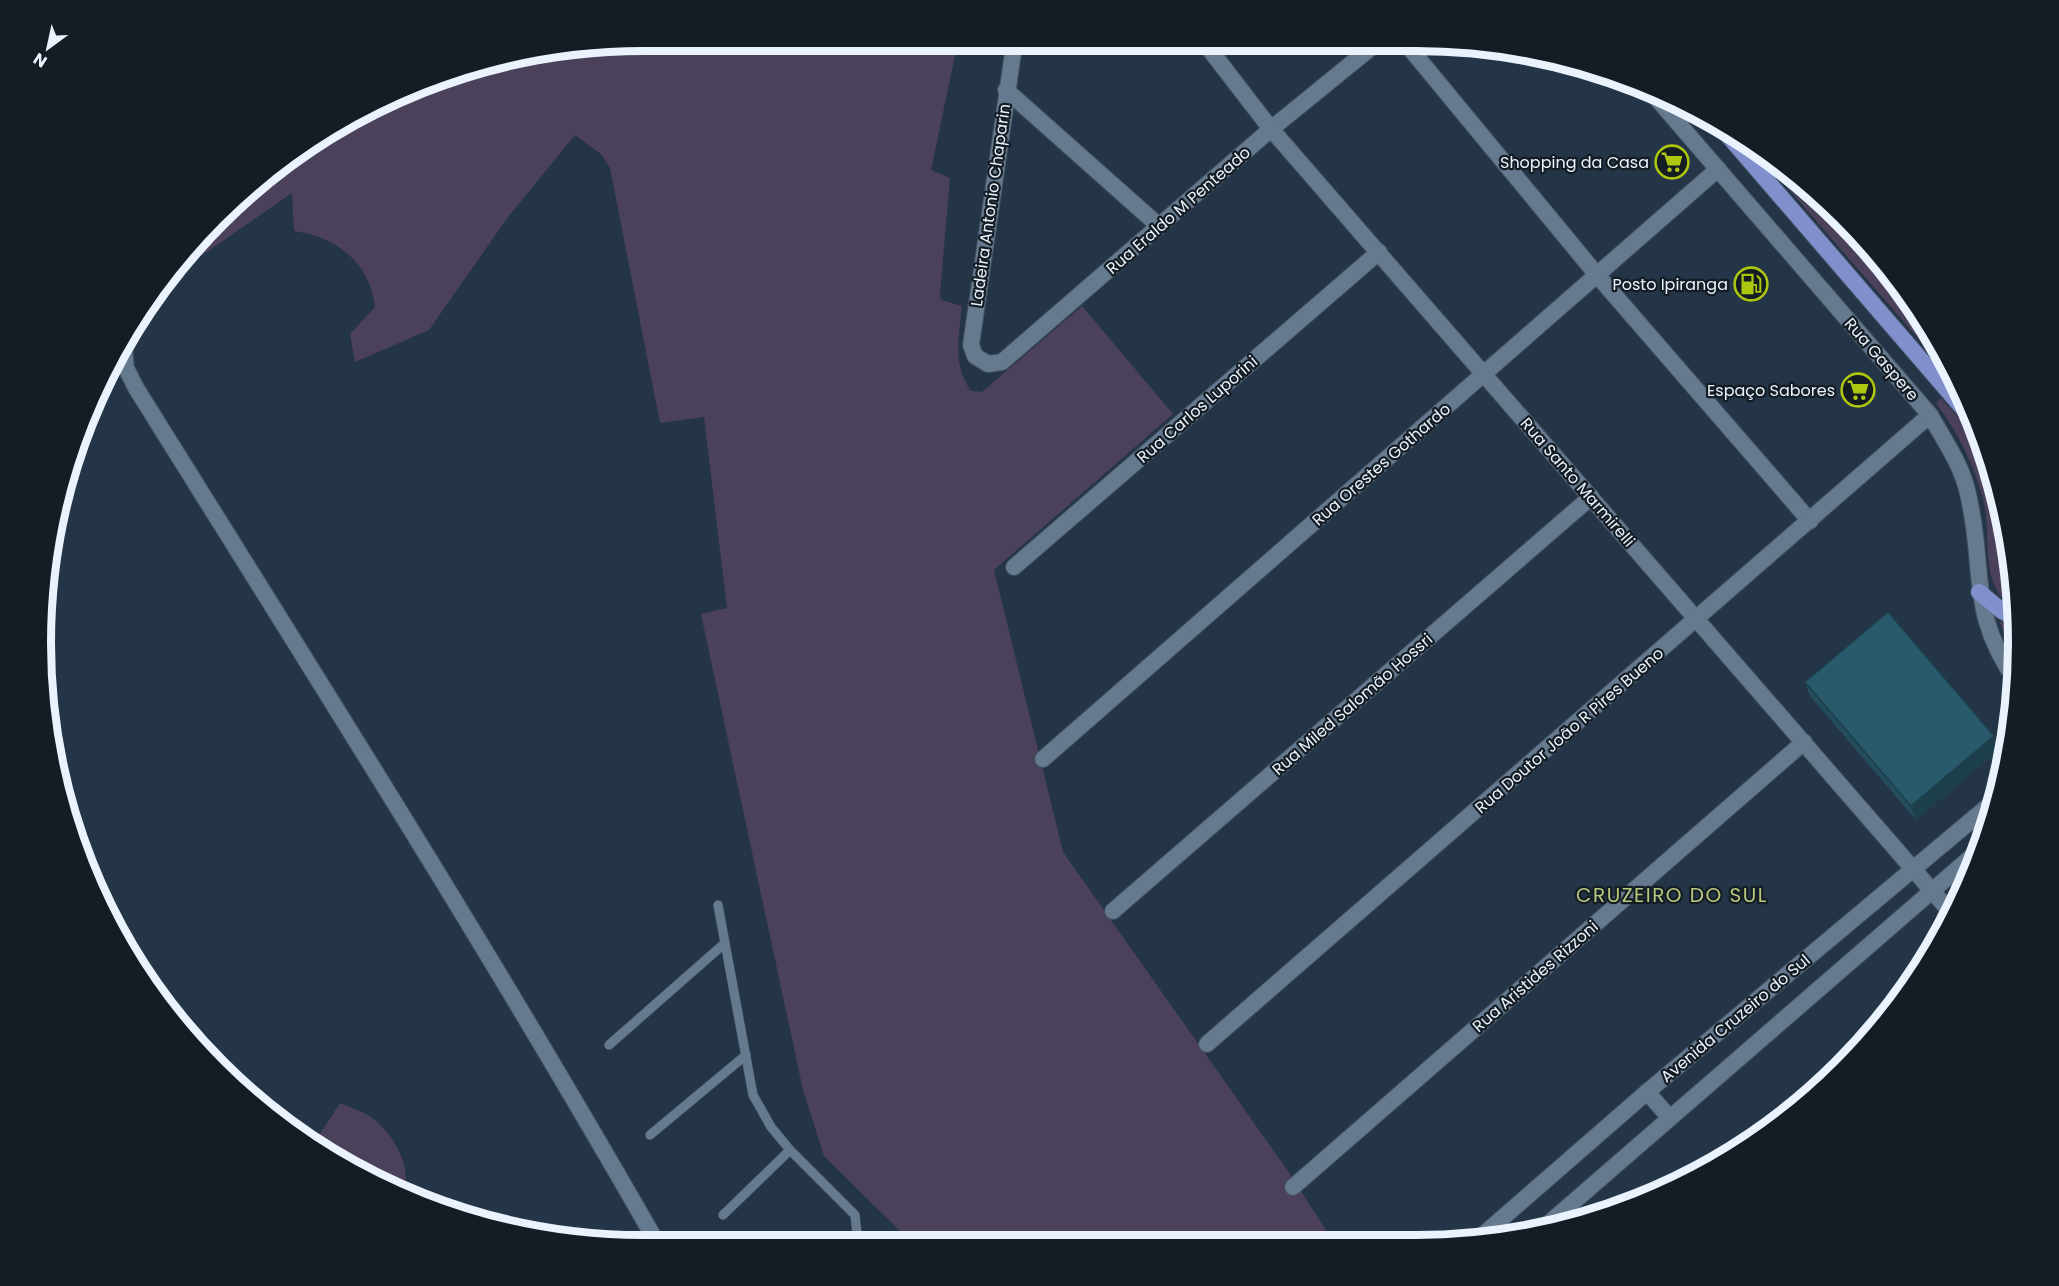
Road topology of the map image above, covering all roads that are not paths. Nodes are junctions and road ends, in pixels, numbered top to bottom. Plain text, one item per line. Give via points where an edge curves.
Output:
1 (1013, 51) edge
2 (1211, 51) edge
3 (1367, 51) edge
4 (1412, 51) edge
5 (1006, 90) junction
6 (1663, 105) edge
7 (1271, 129) junction
8 (1737, 146) edge
9 (1718, 169) junction
10 (1159, 226) junction
11 (1379, 252) junction
12 (1597, 275) junction
13 (125, 357) edge
14 (982, 362) joint
15 (1484, 374) junction
16 (1956, 400) edge
17 (1930, 416) junction
18 (1591, 497) junction
19 (1810, 521) junction
20 (1014, 567) dead end
21 (1979, 592) junction
22 (2007, 614) edge
23 (1697, 618) junction
24 (2007, 668) edge
25 (1804, 742) junction
26 (1043, 759) dead end
27 (1984, 809) edge
28 (1966, 861) edge
29 (1911, 869) junction
30 (1933, 890) junction
31 (718, 905) dead end
32 (1946, 907) edge
33 (1113, 911) dead end
34 (725, 943) junction
35 (1207, 1044) dead end
36 (609, 1045) dead end
37 (746, 1055) junction
38 (1647, 1092) junction
39 (1670, 1118) junction
40 (650, 1135) dead end
41 (790, 1150) junction
42 (1293, 1187) dead end
43 (723, 1215) dead end
44 (1554, 1218) edge
45 (1488, 1231) edge
46 (653, 1235) edge
47 (856, 1235) edge

1 - 5 street, Ladeira Antonio Chaparin
2 - 7 street, Rua Santo Marmirelli
3 - 7 street, Rua Eraldo M Penteado
4 - 12 street
5 - 10 street
5 - 14 street, Ladeira Antonio Chaparin via 971,345
6 - 9 street, Rua Gaspere
7 - 10 street, Rua Eraldo M Penteado
7 - 11 street, Rua Santo Marmirelli
8 - 16 main road
9 - 12 street, Rua Orestes Gothardo
9 - 17 street, Rua Gaspere
10 - 14 street, Rua Eraldo M Penteado via 1002,362
11 - 15 street, Rua Santo Marmirelli
11 - 20 street, Rua Carlos Luporini
12 - 15 street, Rua Orestes Gothardo
12 - 19 street
13 - 46 street via 136,388 434,867
15 - 18 street, Rua Santo Marmirelli
15 - 26 street, Rua Orestes Gothardo
17 - 19 street, Rua Doutor João R Pires Bueno
17 - 21 street, Rua Gaspere via 1959,466 1968,491
18 - 23 street, Rua Santo Marmirelli
18 - 33 street, Rua Miled Salomão Hossri
19 - 23 street, Rua Doutor João R Pires Bueno
21 - 22 main road
21 - 24 street, Rua Gaspere via 1990,637
23 - 25 street, Rua Santo Marmirelli
23 - 35 street, Rua Doutor João R Pires Bueno
25 - 29 street, Rua Santo Marmirelli
25 - 42 street, Rua Aristides Rizzoni
27 - 29 street, Avenida Cruzeiro do Sul
28 - 30 street, Avenida Cruzeiro do Sul
29 - 30 street, Rua Santo Marmirelli
29 - 38 street, Avenida Cruzeiro do Sul
30 - 32 street, Rua Santo Marmirelli
30 - 39 street, Avenida Cruzeiro do Sul
31 - 34 lane
34 - 36 lane
34 - 37 lane
37 - 40 lane
37 - 41 lane via 753,1095
38 - 39 street
38 - 45 street, Avenida Cruzeiro do Sul
39 - 44 street, Avenida Cruzeiro do Sul
41 - 43 lane
41 - 47 lane via 855,1215

